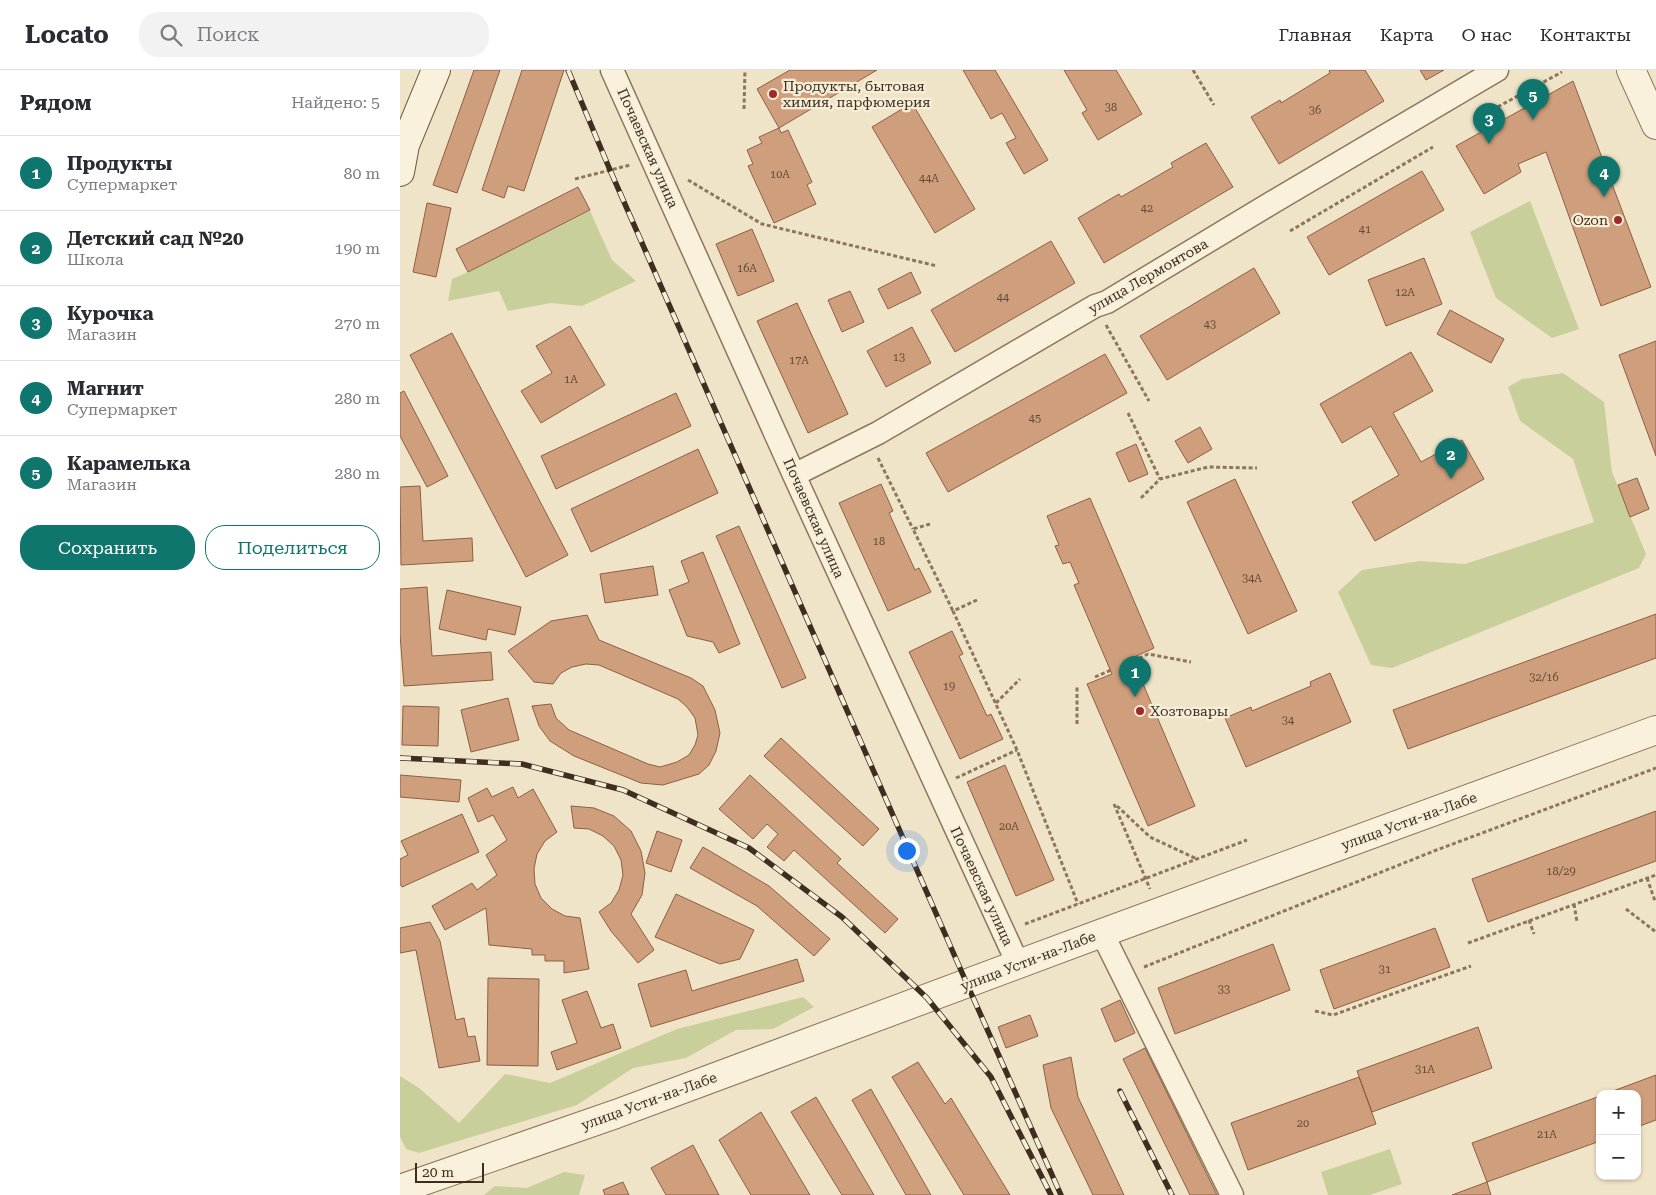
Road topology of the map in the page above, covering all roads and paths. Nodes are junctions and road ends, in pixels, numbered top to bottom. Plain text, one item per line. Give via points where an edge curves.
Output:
1 (436, 70) edge
2 (612, 70) edge
3 (745, 70) edge
4 (1194, 70) edge
5 (1497, 70) edge
6 (1631, 70) edge
7 (1562, 72) dead end
8 (1214, 105) dead end
9 (744, 109) dead end
10 (1492, 110) dead end
11 (1656, 125) edge
12 (402, 146) edge
13 (1433, 147) dead end
14 (652, 159) junction
15 (400, 172) edge
16 (576, 178) dead end
17 (686, 179) dead end
18 (1290, 231) dead end
19 (938, 266) dead end
20 (1095, 306) junction
21 (1149, 401) dead end
22 (1128, 413) dead end
23 (868, 439) junction
24 (1257, 468) dead end
25 (794, 475) junction
26 (1160, 479) junction
27 (1141, 498) dead end
28 (930, 524) dead end
29 (913, 529) junction
30 (977, 600) dead end
31 (953, 611) junction
32 (1133, 661) dead end
33 (1190, 662) dead end
34 (1111, 670) dead end
35 (1095, 677) dead end
36 (1020, 679) dead end
37 (1077, 685) dead end
38 (996, 703) junction
39 (1077, 724) dead end
40 (1656, 730) edge
41 (1017, 750) junction
42 (1656, 768) edge
43 (937, 787) junction
44 (1247, 840) dead end
45 (1197, 859) junction
46 (1656, 875) edge
47 (1146, 878) junction
48 (1648, 878) junction
49 (1655, 901) edge
50 (1078, 904) junction
51 (1574, 904) junction
52 (1626, 909) dead end
53 (1160, 912) junction
54 (1529, 920) junction
55 (1577, 922) dead end
56 (1003, 932) junction
57 (1656, 932) edge
58 (1102, 933) junction
59 (1534, 934) dead end
60 (1468, 943) dead end
61 (1018, 964) junction
62 (1471, 966) dead end
63 (1122, 975) junction
64 (1315, 1011) dead end
65 (400, 1189) edge
66 (1232, 1195) edge

1 - 12 street
2 - 14 street, Почаевская улица
3 - 9 path
4 - 8 path
5 - 20 street, улица Лермонтова via 1107,302
6 - 11 street
7 - 10 path
12 - 15 street
13 - 18 path
14 - 16 path
14 - 25 street, Почаевская улица
17 - 19 path via 762,224
20 - 21 path
20 - 23 street, улица Лермонтова
22 - 26 path
23 - 25 street, улица Лермонтова
23 - 29 path
24 - 26 path via 1208,467
25 - 43 street, Почаевская улица
26 - 27 path
28 - 29 path
29 - 31 path
30 - 31 path
31 - 38 path
32 - 33 path via 1148,654
34 - 35 path
36 - 38 path
37 - 39 path
38 - 41 path
40 - 53 street, улица Усти-на-Лабе
41 - 43 path
41 - 50 path
42 - 63 path via 1434,851
43 - 56 street, Почаевская улица
44 - 45 path
45 - 47 path
45 - 47 path via 1150,837 1114,804
46 - 48 path
47 - 50 path
47 - 53 path
48 - 49 path
48 - 51 path
50 - 56 path
51 - 54 path
51 - 55 path
52 - 57 path
53 - 58 street, улица Усти-на-Лабе
54 - 59 path
54 - 60 path
56 - 61 street, Почаевская улица
58 - 61 street, улица Усти-на-Лабе
58 - 63 street
61 - 65 street, улица Усти-на-Лабе via 616,1114
62 - 64 path via 1333,1015
63 - 66 street

